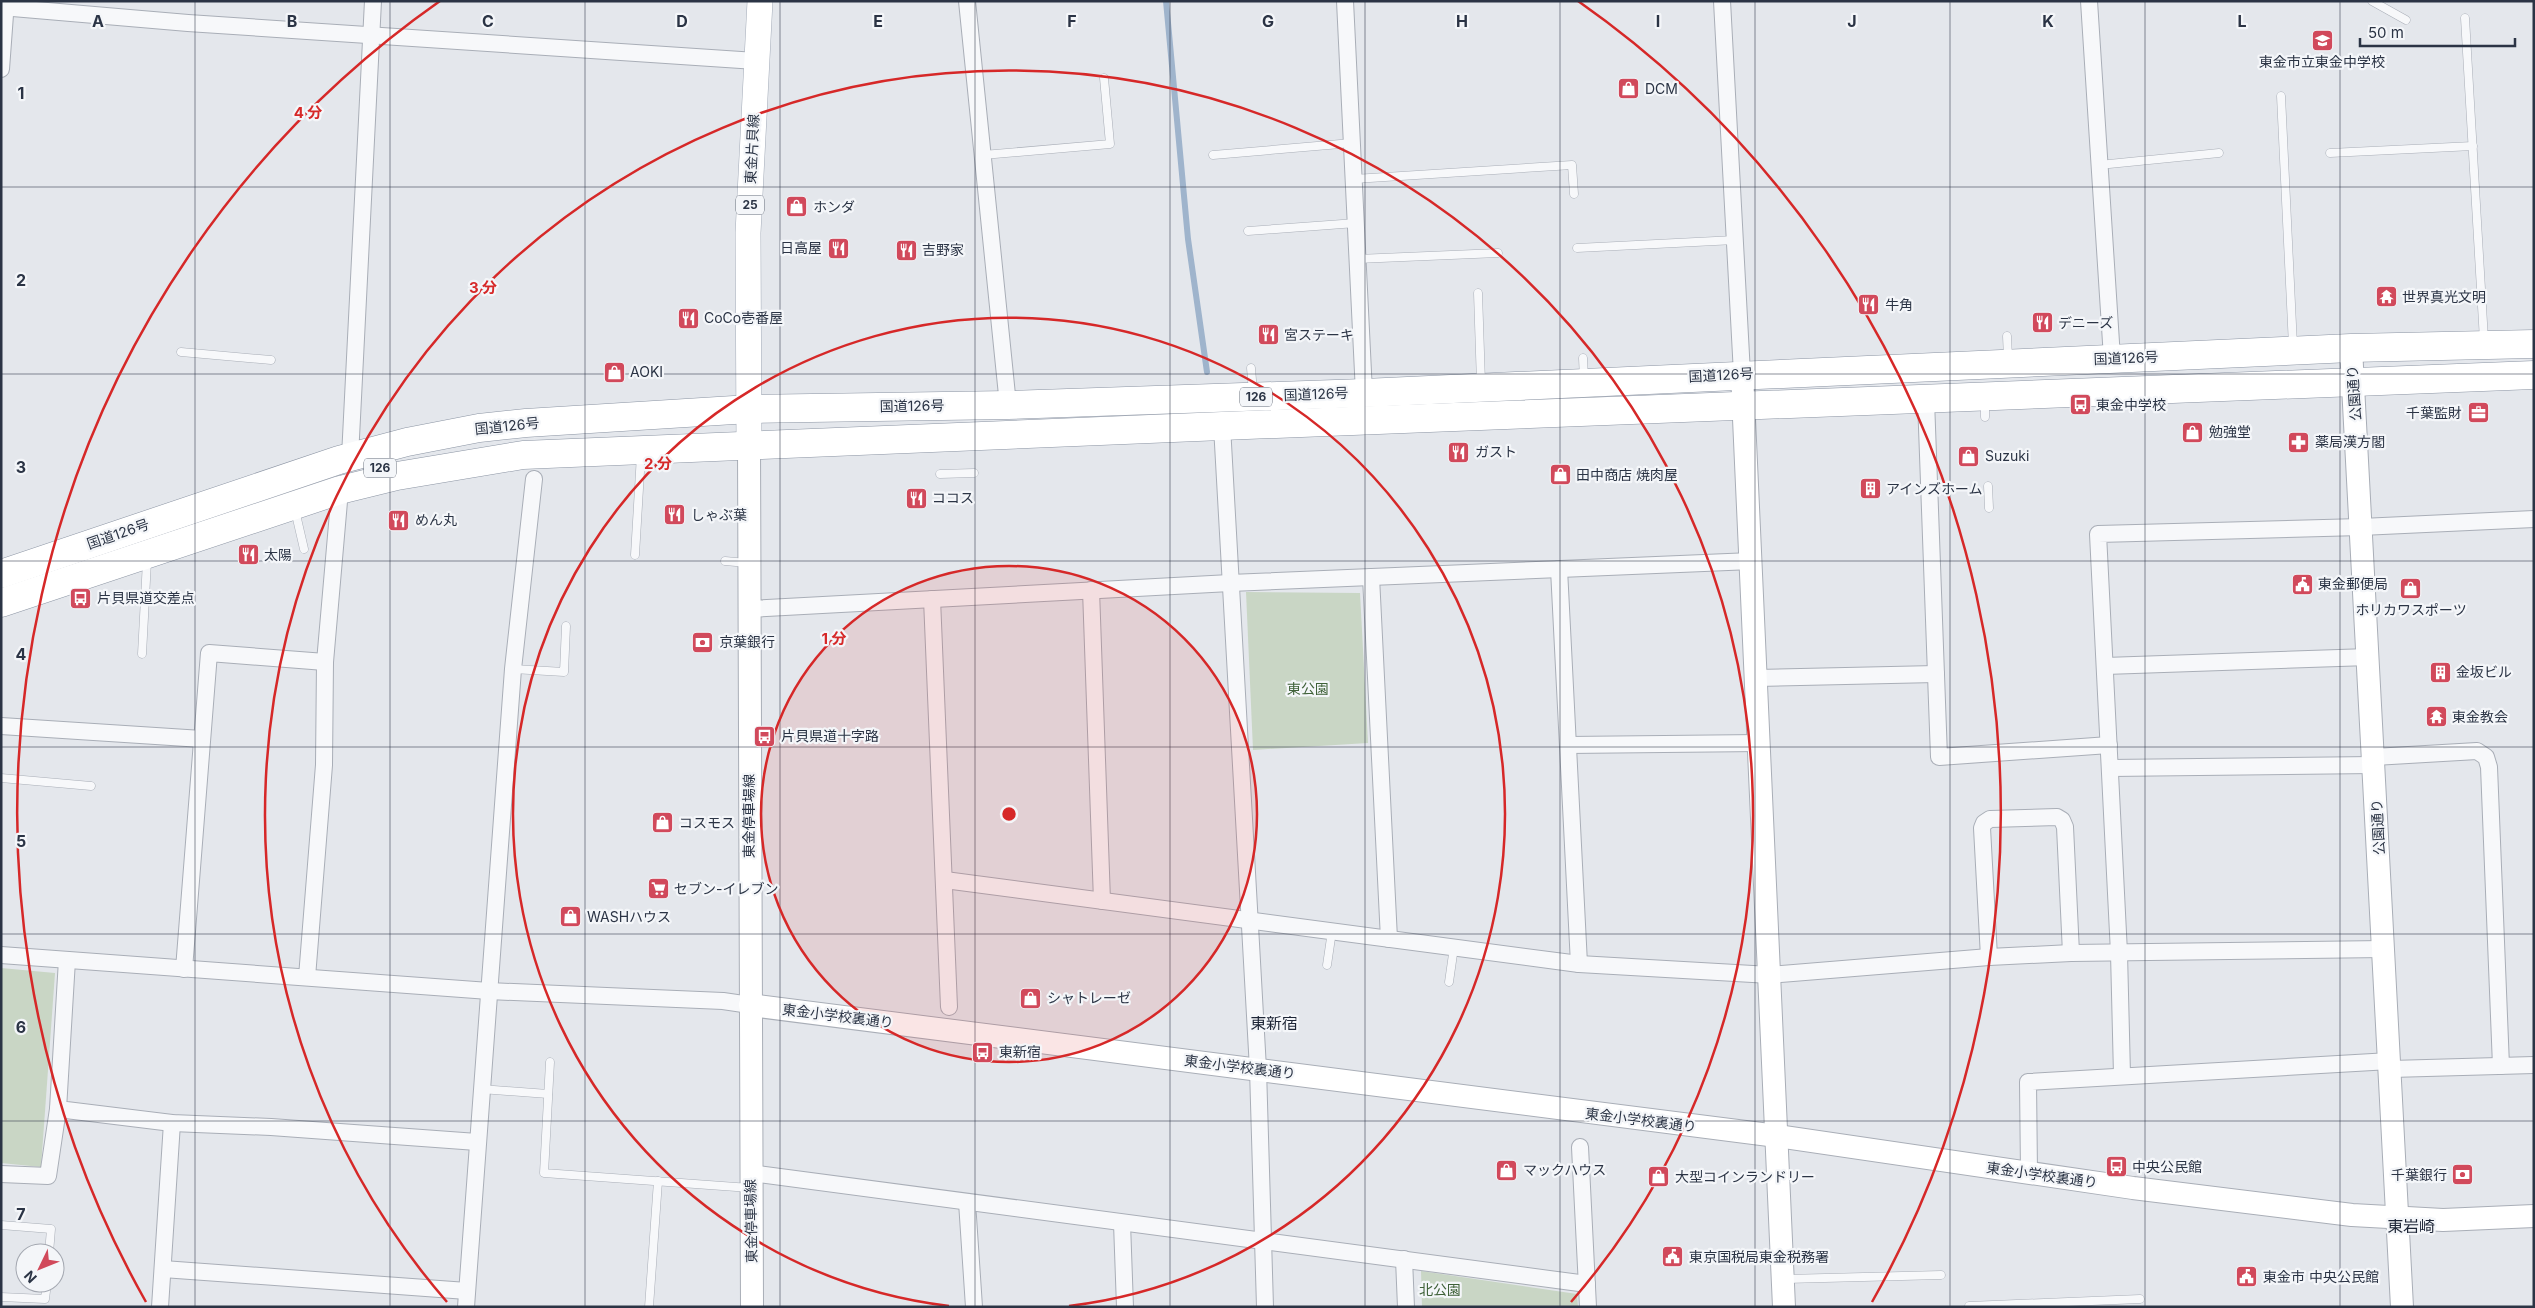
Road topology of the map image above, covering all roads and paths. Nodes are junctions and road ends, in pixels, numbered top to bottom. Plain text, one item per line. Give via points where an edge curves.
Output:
1 (373, 1) edge
2 (760, 1) edge
3 (967, 1) edge
4 (1345, 1) edge
5 (1722, 1) edge
6 (2089, 1) edge
7 (2372, 1) edge
8 (4, 5) edge
9 (2465, 18) dead end
10 (2406, 20) dead end
11 (371, 36) junction
12 (756, 61) junction
13 (1, 69) edge
14 (1104, 78) dead end
15 (2282, 96) dead end
16 (1352, 143) junction
17 (2473, 146) junction
18 (2219, 153) dead end
19 (2330, 153) dead end
20 (984, 155) junction
21 (1213, 155) dead end
22 (2099, 165) junction
23 (1354, 179) junction
24 (1574, 194) dead end
25 (1356, 223) junction
26 (1248, 232) dead end
27 (1734, 240) junction
28 (1577, 248) dead end
29 (1498, 254) dead end
30 (1358, 259) junction
31 (1478, 293) dead end
32 (2007, 336) dead end
33 (2534, 344) edge
34 (2485, 346) junction
35 (2351, 348) junction
36 (2293, 350) junction
37 (181, 352) dead end
38 (2112, 358) junction
39 (271, 360) dead end
40 (2008, 362) junction
41 (1251, 368) dead end
42 (1742, 374) junction
43 (2534, 375) edge
44 (2354, 384) junction
45 (1481, 387) junction
46 (1364, 393) junction
47 (1254, 397) junction
48 (1926, 400) junction
49 (1008, 405) junction
50 (1745, 407) junction
51 (750, 409) junction
52 (1222, 426) junction
53 (749, 446) junction
54 (642, 450) junction
55 (344, 459) junction
56 (422, 472) junction
57 (974, 473) dead end
58 (940, 474) dead end
59 (534, 479) dead end
60 (275, 481) junction
61 (1988, 486) dead end
62 (340, 490) junction
63 (293, 504) junction
64 (1989, 508) dead end
65 (2534, 519) edge
66 (2362, 527) junction
67 (304, 549) dead end
68 (147, 554) junction
69 (635, 555) dead end
70 (725, 561) dead end
71 (1752, 561) junction
72 (749, 563) junction
73 (1558, 569) junction
74 (1, 574) edge
75 (1371, 578) junction
76 (1230, 583) junction
77 (1091, 590) junction
78 (932, 599) junction
79 (1, 603) edge
80 (748, 609) junction
81 (566, 626) dead end
82 (142, 654) dead end
83 (2369, 657) junction
84 (325, 662) junction
85 (2104, 666) junction
86 (513, 669) junction
87 (1936, 674) junction
88 (1757, 678) junction
89 (1, 726) edge
90 (202, 740) junction
91 (1760, 744) junction
92 (1568, 745) junction
93 (2109, 745) junction
94 (2374, 761) junction
95 (2110, 768) junction
96 (1, 778) edge
97 (91, 786) dead end
98 (945, 880) junction
99 (1102, 901) junction
100 (1248, 920) junction
101 (1332, 931) junction
102 (1389, 939) junction
103 (1454, 947) junction
104 (2384, 949) junction
105 (2119, 953) junction
106 (2072, 954) junction
107 (1, 956) edge
108 (1989, 957) junction
109 (67, 960) junction
110 (1579, 964) junction
111 (1327, 965) dead end
112 (184, 969) junction
113 (1770, 975) junction
114 (307, 977) junction
115 (1449, 982) dead end
116 (488, 991) junction
117 (750, 1005) junction
118 (949, 1007) dead end
119 (550, 1062) dead end
120 (2390, 1065) junction
121 (2534, 1065) edge
122 (2501, 1066) junction
123 (1258, 1069) junction
124 (2122, 1075) junction
125 (481, 1089) junction
126 (548, 1094) junction
127 (58, 1109) junction
128 (172, 1124) junction
129 (1777, 1136) junction
130 (477, 1142) junction
131 (1580, 1147) dead end
132 (2029, 1173) junction
133 (1, 1174) edge
134 (751, 1180) junction
135 (658, 1181) junction
136 (967, 1202) junction
137 (2534, 1216) edge
138 (2397, 1219) junction
139 (1122, 1223) junction
140 (1, 1225) edge
141 (1261, 1242) junction
142 (50, 1243) edge
143 (1404, 1259) junction
144 (163, 1269) junction
145 (1941, 1276) dead end
146 (1783, 1279) junction
147 (1587, 1284) junction
148 (45, 1293) edge
149 (1, 1297) edge
150 (467, 1299) edge
151 (2140, 1299) dead end
152 (1969, 1306) edge
153 (160, 1307) edge
154 (649, 1307) edge
155 (752, 1307) edge
156 (974, 1307) edge
157 (1125, 1307) edge
158 (1265, 1307) edge
159 (1406, 1307) edge
160 (1588, 1307) edge
161 (1784, 1307) edge
162 (2402, 1307) edge

1 - 11 street
2 - 12 main road, 東金片貝線 / 25
3 - 20 street
4 - 16 street
5 - 27 street
6 - 22 street
7 - 10 lane
8 - 11 street
8 - 13 street
9 - 17 lane
11 - 12 street
11 - 55 street
12 - 51 main road, 東金片貝線 / 25 via 748,233
14 - 20 lane via 1110,144
15 - 36 lane
16 - 21 lane
16 - 23 street
17 - 19 lane
17 - 34 lane
18 - 22 lane
20 - 49 street
22 - 38 street
23 - 24 lane via 1572,165
23 - 25 street
25 - 26 lane
25 - 30 street
27 - 28 lane
27 - 42 street
29 - 30 lane
30 - 46 street
31 - 45 lane
32 - 40 lane
33 - 34 highway, 国道126号 / 126
34 - 35 highway, 国道126号 / 126
35 - 36 highway, 国道126号 / 126
35 - 44 street, 公園通り
36 - 38 highway, 国道126号 / 126
37 - 39 lane
38 - 40 highway, 国道126号 / 126
40 - 42 highway, 国道126号 / 126
41 - 47 lane
42 - 45 highway, 国道126号 / 126 via 1584,370
42 - 50 street
43 - 44 highway, 国道126号 / 126
44 - 48 highway, 国道126号 / 126 via 1985,408
44 - 66 street, 公園通り
45 - 46 highway, 国道126号 / 126
46 - 47 highway, 国道126号 / 126
47 - 49 highway, 国道126号 / 126
48 - 50 highway, 国道126号 / 126
48 - 87 street
49 - 51 highway, 国道126号 / 126
50 - 52 highway, 国道126号 / 126
50 - 71 street
51 - 53 main road, 東金片貝線 / 25
51 - 55 highway, 国道126号 / 126 via 478,428
52 - 53 highway, 国道126号 / 126
52 - 76 street
53 - 54 highway, 国道126号 / 126
53 - 72 street, 東金停車場線
54 - 56 highway, 国道126号 / 126 via 523,455
54 - 69 lane
55 - 56 highway, 126 via 367,470 395,465
55 - 60 highway, 国道126号 / 126
56 - 62 highway, 国道126号 / 126
57 - 58 lane
59 - 86 street
60 - 62 highway, 126 via 326,484
60 - 74 highway, 国道126号 / 126
61 - 64 lane
62 - 63 highway, 国道126号 / 126
62 - 84 street
63 - 67 lane
63 - 68 highway, 国道126号 / 126
65 - 66 street
66 - 83 street, 公園通り
66 - 85 street via 2098,534
68 - 79 highway, 国道126号 / 126
68 - 82 lane
70 - 72 lane
71 - 73 street
71 - 88 street
72 - 80 street, 東金停車場線
73 - 75 street
73 - 92 street
75 - 76 street
75 - 102 street
76 - 77 street
76 - 100 street
77 - 78 street
77 - 99 street
78 - 80 street
78 - 98 street
80 - 117 street, 東金停車場線
81 - 86 lane via 564,672
83 - 85 street
83 - 94 street, 公園通り
84 - 90 street via 209,653
84 - 114 street via 324,765
85 - 93 street
86 - 116 street
87 - 88 street
87 - 93 street via 1939,757
88 - 91 street
89 - 90 street
90 - 112 street
91 - 92 street
91 - 113 street
92 - 110 street
93 - 95 street
94 - 95 street
94 - 104 street, 公園通り
94 - 122 street via 2477,751 2486,757 2490,767
95 - 105 street
96 - 97 lane
98 - 99 street
98 - 118 street
99 - 100 street
100 - 101 street
100 - 123 street
101 - 102 street
101 - 111 lane
102 - 103 street
103 - 110 street
103 - 115 lane
104 - 105 street
104 - 120 street, 公園通り
105 - 106 street
105 - 124 street
106 - 108 street
106 - 108 street via 2062,820 2057,817 1990,819 1982,828
107 - 109 street
108 - 113 street
109 - 112 street
109 - 127 street
110 - 113 street
112 - 114 street
113 - 129 street
114 - 116 street
116 - 117 street via 722,1001
116 - 125 street
117 - 123 street, 東金小学校裏通り
117 - 134 street, 東金停車場線
119 - 126 lane
120 - 122 street
120 - 124 street
120 - 138 street, 公園通り
121 - 122 street
123 - 129 street, 東金小学校裏通り
123 - 141 street
124 - 132 street via 2028,1082
125 - 126 lane
125 - 130 street
126 - 135 lane via 544,1173
127 - 128 street
127 - 133 street via 48,1176
128 - 130 street via 271,1127
128 - 144 street
129 - 132 street, 東金小学校裏通り
129 - 146 street
130 - 150 street
131 - 147 street
132 - 138 street, 東金小学校裏通り
134 - 135 lane
134 - 136 street
134 - 155 street, 東金停車場線
135 - 154 lane
136 - 139 street
136 - 156 street
137 - 138 street, 東金小学校裏通り
138 - 162 street, 公園通り
139 - 141 street
139 - 157 street
140 - 142 lane via 51,1229
141 - 143 street
141 - 158 street
143 - 147 street
143 - 159 street
144 - 150 street
144 - 153 street
145 - 146 lane
146 - 161 street
147 - 160 street
148 - 149 lane via 45,1300
151 - 152 lane

